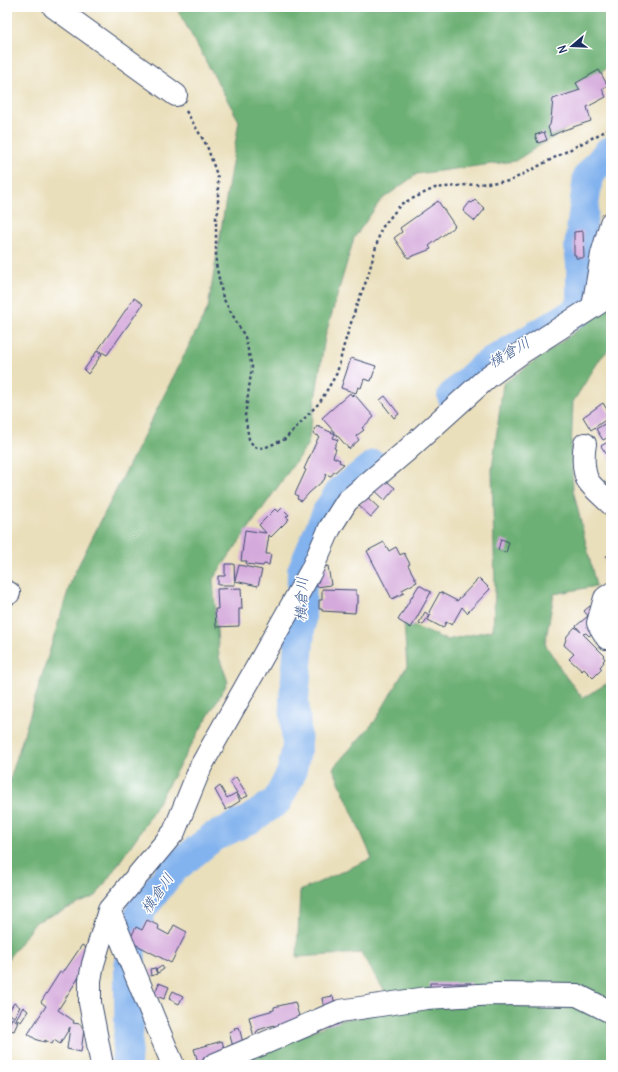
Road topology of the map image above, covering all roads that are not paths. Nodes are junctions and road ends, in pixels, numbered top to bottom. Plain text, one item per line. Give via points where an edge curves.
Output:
1 (54, 7) edge
2 (176, 95) road end
3 (611, 223) edge
4 (611, 294) edge
5 (593, 308) junction
6 (584, 444) dead end
7 (611, 504) edge
8 (611, 594) edge
9 (607, 638) dead end
10 (109, 910) junction
11 (611, 1012) edge
12 (102, 1065) edge
13 (173, 1065) edge
14 (213, 1065) edge

1 - 2 street
3 - 5 street via 602,254
4 - 5 street
5 - 10 street via 520,353 488,377 347,501 330,528 311,572 200,766 174,832
6 - 7 street via 583,456 587,479
8 - 9 street via 605,598 598,622
10 - 12 street via 90,980 90,1003
10 - 13 street
11 - 14 street via 577,995 496,994 427,998 340,1011

